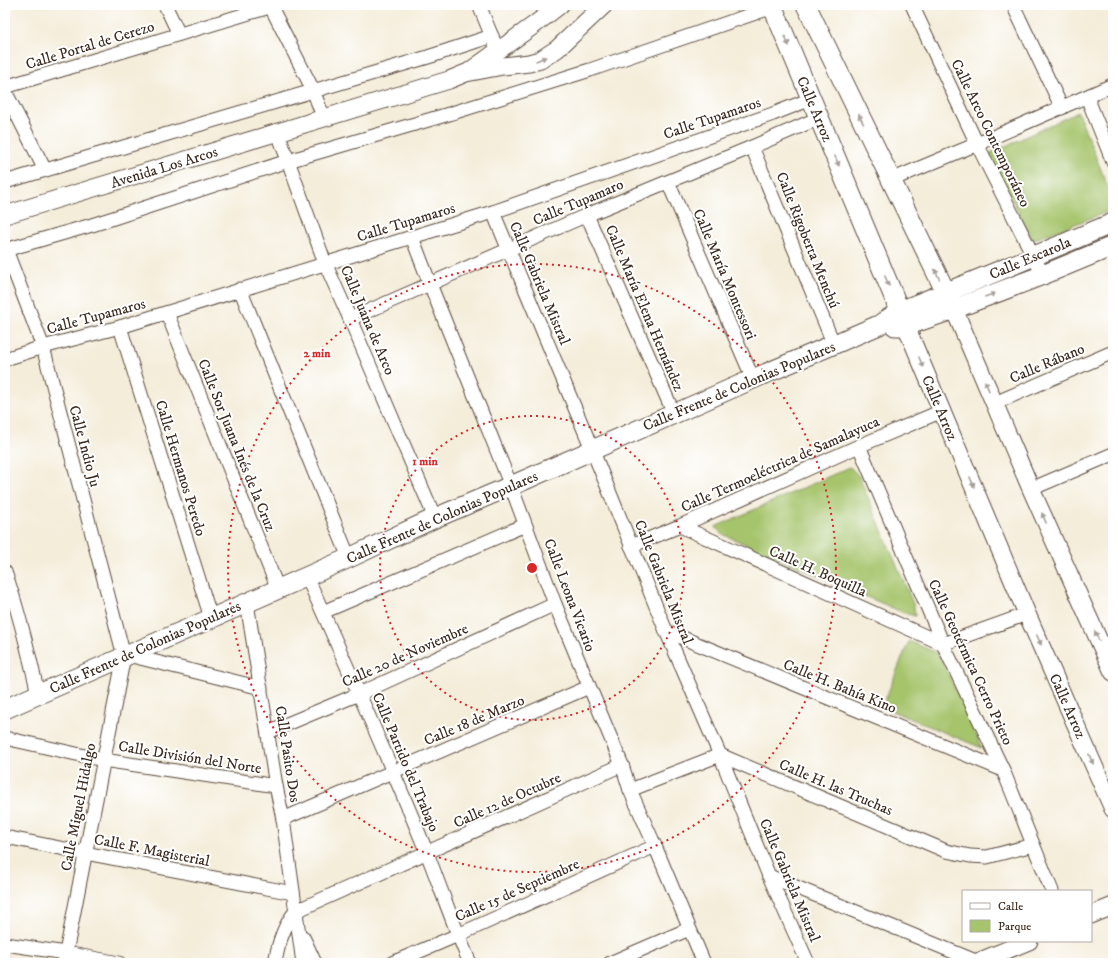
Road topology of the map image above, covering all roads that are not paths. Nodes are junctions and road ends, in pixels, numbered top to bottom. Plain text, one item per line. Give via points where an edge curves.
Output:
1 (165, 5) edge
2 (479, 5) edge
3 (560, 5) edge
4 (604, 5) edge
5 (806, 5) edge
6 (912, 5) edge
7 (1013, 5) edge
8 (273, 6) edge
9 (773, 6) edge
10 (179, 34) junction
11 (497, 51) junction
12 (1113, 85) edge
13 (5, 87) edge
14 (312, 90) junction
15 (5, 91) edge
16 (1087, 97) junction
17 (811, 99) junction
18 (1062, 108) junction
19 (819, 118) junction
20 (324, 119) junction
21 (278, 133) junction
22 (977, 144) junction
23 (752, 147) junction
24 (288, 161) junction
25 (1113, 162) edge
26 (45, 170) junction
27 (891, 180) junction
28 (5, 182) edge
29 (668, 182) junction
30 (493, 212) junction
31 (5, 215) edge
32 (587, 215) junction
33 (1113, 223) edge
34 (412, 237) junction
35 (1113, 246) edge
36 (5, 249) edge
37 (508, 249) junction
38 (1033, 256) junction
39 (326, 263) junction
40 (1042, 275) junction
41 (430, 284) junction
42 (240, 289) junction
43 (950, 301) junction
44 (167, 313) junction
45 (350, 319) junction
46 (903, 319) junction
47 (120, 327) junction
48 (834, 345) junction
49 (43, 347) junction
50 (1113, 352) edge
51 (5, 359) edge
52 (753, 379) junction
53 (995, 403) junction
54 (942, 411) junction
55 (674, 414) junction
56 (859, 446) junction
57 (592, 449) junction
58 (1113, 454) edge
59 (511, 486) junction
60 (1031, 489) junction
61 (435, 518) junction
62 (525, 525) junction
63 (680, 526) junction
64 (631, 546) junction
65 (349, 558) junction
66 (5, 572) edge
67 (307, 577) junction
68 (278, 589) junction
69 (247, 603) junction
70 (555, 604) junction
71 (323, 612) junction
72 (1027, 614) junction
73 (211, 618) junction
74 (666, 631) junction
75 (943, 644) junction
76 (126, 656) junction
77 (1113, 671) edge
78 (589, 687) junction
79 (261, 688) junction
80 (38, 694) junction
81 (359, 694) junction
82 (5, 709) edge
83 (268, 732) junction
84 (5, 738) edge
85 (720, 755) junction
86 (103, 760) junction
87 (622, 765) junction
88 (1003, 770) junction
89 (392, 772) junction
90 (276, 786) junction
91 (630, 790) junction
92 (1113, 809) edge
93 (283, 819) junction
94 (5, 837) edge
95 (1033, 845) junction
96 (655, 846) junction
97 (427, 853) junction
98 (85, 854) junction
99 (769, 876) junction
100 (1052, 890) edge
101 (293, 893) junction
102 (1113, 906) edge
103 (296, 911) junction
104 (1092, 915) edge
105 (298, 924) junction
106 (690, 929) junction
107 (458, 935) junction
108 (1026, 942) edge
109 (5, 944) edge
110 (65, 958) edge
111 (976, 962) edge
112 (119, 963) edge
113 (275, 963) edge
114 (303, 963) edge
115 (315, 963) edge
116 (392, 963) edge
117 (470, 963) edge
118 (610, 963) edge
119 (704, 963) edge
120 (808, 963) edge

1 - 10 street
2 - 11 street
3 - 11 street, Avenida Los Arcos
11 -> 4 street, Avenida Los Arcos via 529,63 540,60 549,55
27 -> 5 main road
6 - 22 street, Calle Arco Contemporáneo
7 - 18 street
8 - 10 street, Calle Portal de Cerezo
8 - 14 street
9 -> 17 main road, Calle Arroz
9 - 24 street via 590,70
10 - 13 street, Calle Portal de Cerezo
11 - 14 street, Avenida Los Arcos via 428,57
11 - 20 street, Avenida Los Arcos via 466,73 449,80
12 - 16 street
14 - 20 street
14 - 26 street, Avenida Los Arcos
15 - 26 street
16 - 18 street
16 - 25 street
17 - 19 main road, Calle Arroz
17 - 30 street, Calle Tupamaros
18 - 22 street
19 - 23 street, Calle Tupamaro
19 -> 46 main road, Calle Arroz
20 - 21 street, Avenida Los Arcos
21 - 24 street, Calle Juana de Arco
21 - 31 street, Avenida Los Arcos
22 - 27 street
22 - 38 street, Calle Arco Contemporáneo
23 - 29 street, Calle Tupamaro
23 - 48 street, Calle Rigoberta Menchú
24 - 36 street via 92,225
24 - 39 street, Calle Juana de Arco
26 - 28 street, Avenida Los Arcos
43 -> 27 main road
29 - 32 street, Calle Tupamaro
29 - 52 street, Calle María Montessori
30 - 34 street, Calle Tupamaros
30 - 37 street, Calle Gabriela Mistral
32 - 37 street, Calle Tupamaro
32 - 55 street, Calle María Elena Hernández
33 - 38 main road, Calle Escarola
34 - 39 street, Calle Tupamaros
34 - 41 street, Calle Leona Vicario
35 - 40 main road, Calle Escarola
36 - 49 street, Calle Indio Ju
37 - 41 street, Calle Tupamaro
37 - 57 street, Calle Gabriela Mistral
38 - 40 street, Calle Arco Contemporáneo
38 - 43 main road, Calle Escarola
39 - 42 street, Calle Tupamaros
39 - 45 street, Calle Juana de Arco
43 -> 40 main road, Calle Escarola
41 - 45 street, Calle Tupamaro
41 - 59 street, Calle Leona Vicario
42 - 44 street, Calle Tupamaros
42 - 65 street
43 - 46 main road, Calle Frente de Colonias Populares
53 -> 43 street
44 - 47 street, Calle Tupamaros
44 - 68 street, Calle Sor Juana Inés de la Cruz
45 - 61 street, Calle Juana de Arco
46 - 48 main road, Calle Frente de Colonias Populares via 880,325
46 -> 54 street, Calle Arroz
47 - 49 street, Calle Tupamaros
47 - 73 street, Calle Hermanos Peredo
48 - 52 main road, Calle Frente de Colonias Populares
49 - 51 street, Calle Tupamaros
49 - 76 street, Calle Indio Ju
50 - 53 street, Calle Rábano
52 - 55 main road, Calle Frente de Colonias Populares
53 - 60 street
54 - 56 street, Calle Termoeléctrica de Samalayuca
54 -> 72 street, Calle Arroz
55 - 57 main road, Calle Frente de Colonias Populares
56 - 63 street, Calle Termoeléctrica de Samalayuca
56 - 75 street, Calle Geotérmica Cerro Prieto
57 - 59 main road, Calle Frente de Colonias Populares
57 - 64 street, Calle Gabriela Mistral
58 - 60 street
59 - 61 main road, Calle Frente de Colonias Populares
59 - 62 street, Calle Leona Vicario
77 -> 60 street
61 - 65 main road, Calle Frente de Colonias Populares
62 - 70 street, Calle Leona Vicario
62 - 71 street
63 - 64 street, Calle Termoeléctrica de Samalayuca
63 - 75 street, Calle H. Boquilla
64 - 74 street, Calle Gabriela Mistral
65 - 67 main road, Calle Frente de Colonias Populares
66 - 80 street via 28,648
67 - 68 main road, Calle Frente de Colonias Populares
67 - 71 street, Calle Partido del Trabajo
68 - 69 main road, Calle Frente de Colonias Populares
69 - 73 main road, Calle Frente de Colonias Populares
69 - 79 street, Calle Pasito Dos
70 - 78 street, Calle Leona Vicario
70 - 81 street, Calle 20 de Noviembre
71 - 81 street, Calle Partido del Trabajo
72 - 75 street
72 -> 92 street, Calle Arroz
73 - 76 main road, Calle Frente de Colonias Populares
74 - 85 street, Calle Gabriela Mistral
74 - 88 street, Calle H. Bahía Kino
75 - 88 street, Calle Geotérmica Cerro Prieto
76 - 79 street
76 - 80 main road, Calle Frente de Colonias Populares
76 - 86 street, Calle Miguel Hidalgo
78 - 87 street, Calle Leona Vicario
78 - 89 street, Calle 18 de Marzo
79 - 83 street, Calle Pasito Dos
80 - 82 main road, Calle Frente de Colonias Populares
81 - 83 street, Calle 20 de Noviembre
81 - 89 street, Calle Partido del Trabajo
83 - 90 street, Calle Pasito Dos
84 - 86 street, Calle División del Norte
85 - 91 street
85 - 95 street, Calle H. las Truchas via 946,850 986,857
85 - 99 street, Calle Gabriela Mistral
86 - 90 street, Calle División del Norte
86 - 98 street, Calle Miguel Hidalgo
87 - 91 street, Calle Leona Vicario
87 - 97 street, Calle 12 de Octubre
88 - 95 street, Calle Geotérmica Cerro Prieto
89 - 93 street, Calle 18 de Marzo
89 - 97 street, Calle Partido del Trabajo
90 - 93 street, Calle Pasito Dos
91 - 96 street, Calle Leona Vicario
93 - 101 street, Calle Pasito Dos
94 - 98 street, Calle F. Magisterial
95 - 100 street, Calle Geotérmica Cerro Prieto
96 - 106 street, Calle Leona Vicario
96 - 107 street, Calle 15 de Septiembre
97 - 103 street, Calle 12 de Octubre
97 - 107 street, Calle Partido del Trabajo
98 - 101 street, Calle F. Magisterial
98 - 110 street, Calle Miguel Hidalgo
99 - 111 street
99 - 120 street, Calle Gabriela Mistral
101 - 103 street, Calle Pasito Dos
102 - 104 street
103 - 105 street, Calle Pasito Dos
103 - 113 street via 285,927
105 - 114 street
105 - 115 street
106 - 118 street
106 - 119 street, Calle Leona Vicario
107 - 116 street, Calle 15 de Septiembre
107 - 117 street, Calle Partido del Trabajo
108 - 111 street
109 - 110 street
110 - 112 street

